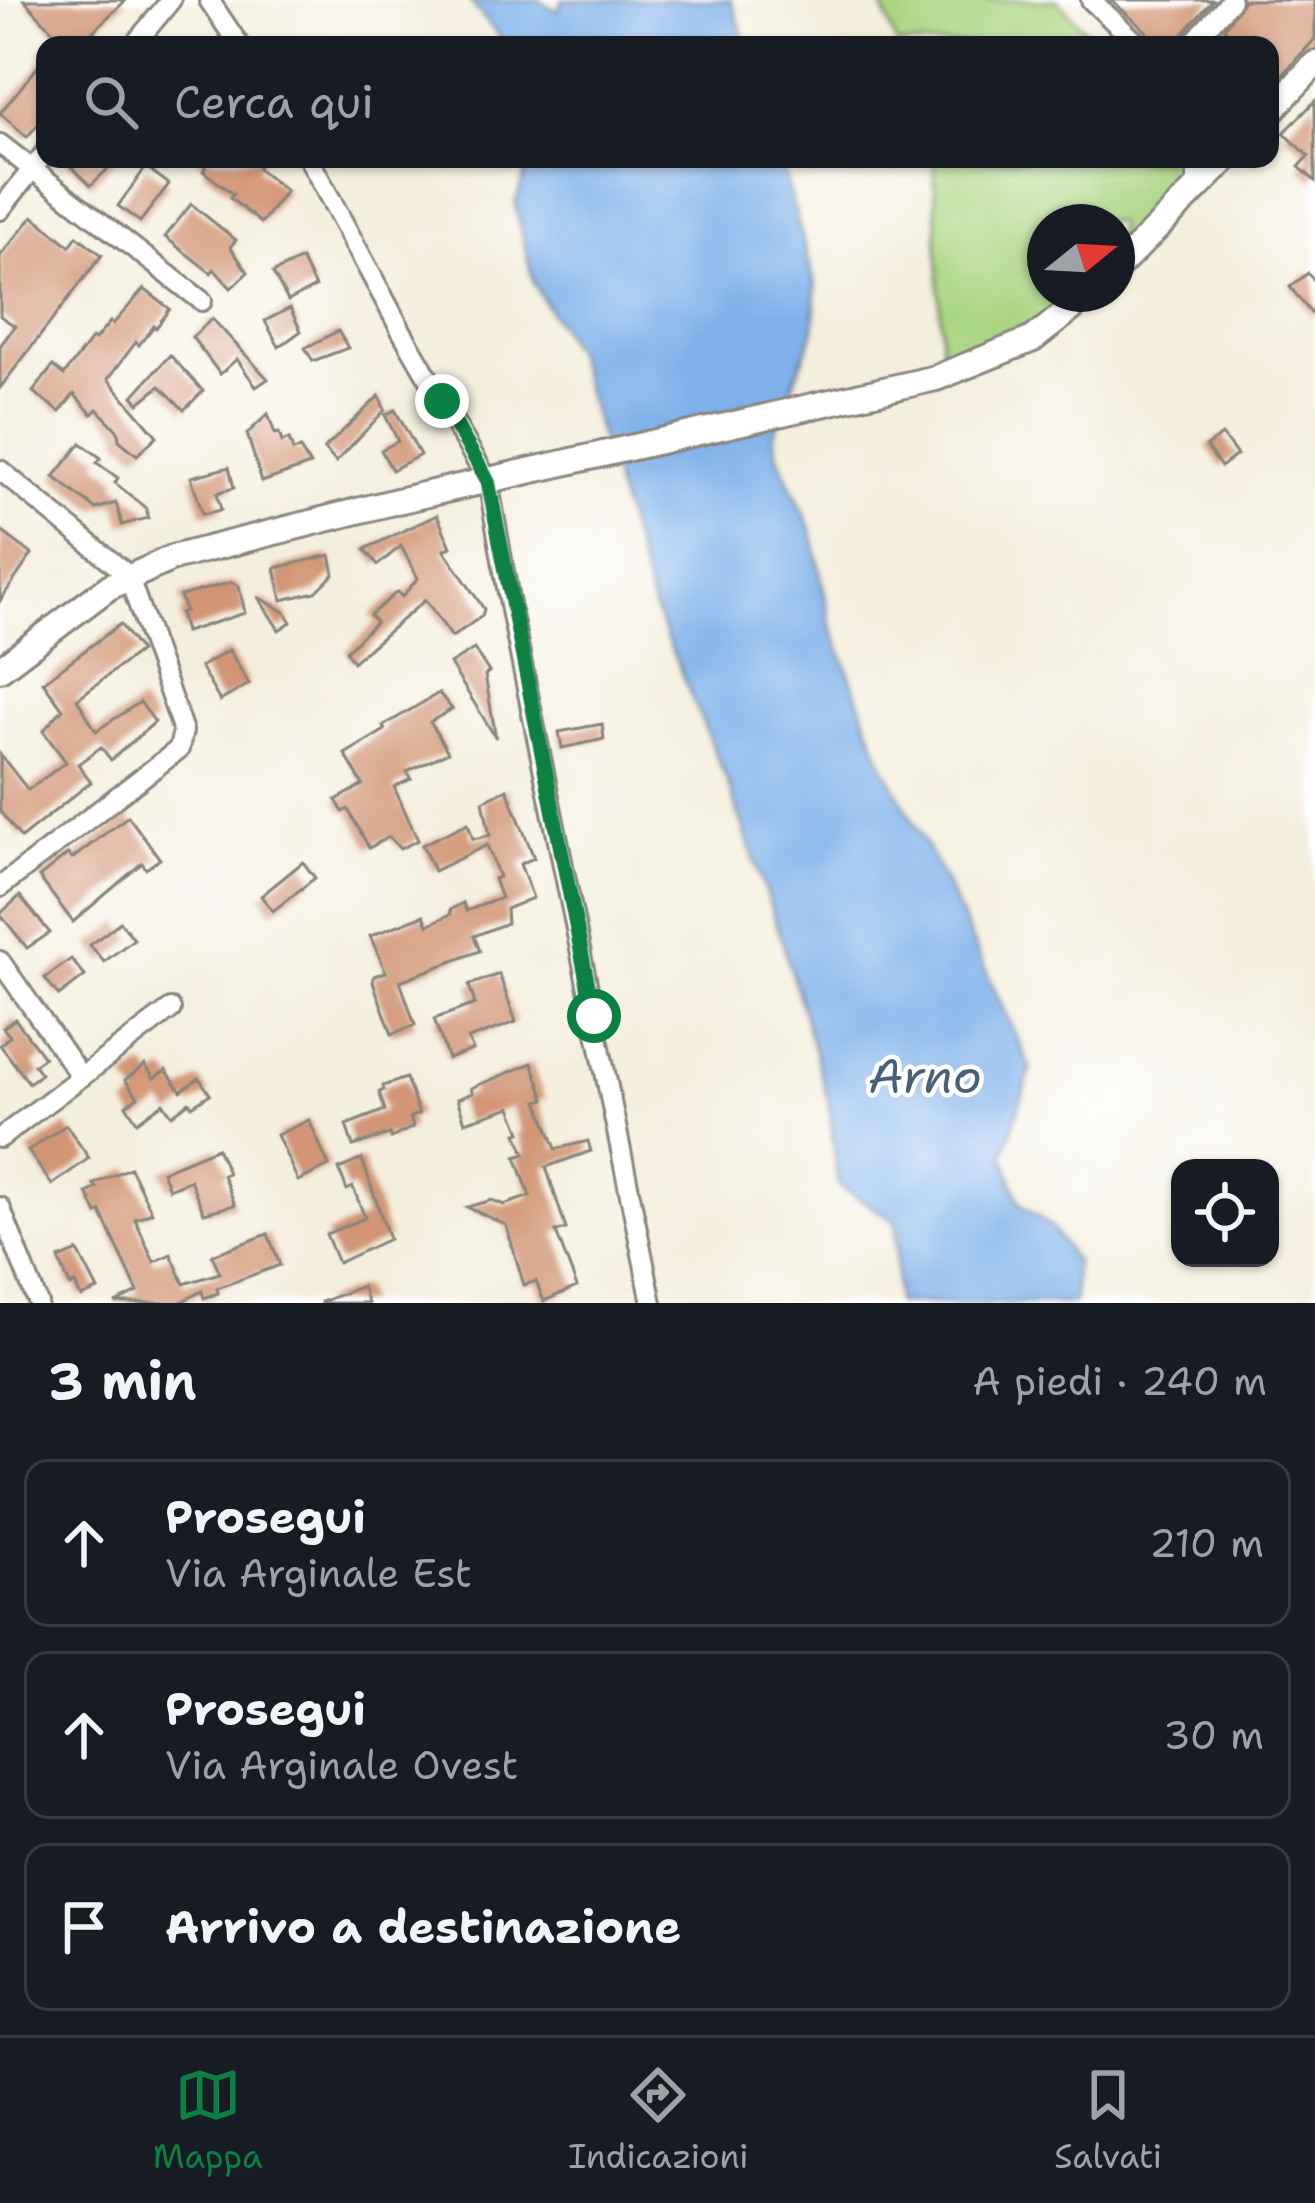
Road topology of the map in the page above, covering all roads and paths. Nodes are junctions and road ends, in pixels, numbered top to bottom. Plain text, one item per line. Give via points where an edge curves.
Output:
1 (171, 0) edge
2 (209, 0) edge
3 (1090, 0) edge
4 (1232, 0) edge
5 (141, 36) edge
6 (233, 36) edge
7 (1128, 36) edge
8 (1199, 36) edge
9 (1315, 64) edge
10 (1279, 102) edge
11 (0, 144) edge
12 (36, 160) edge
13 (36, 165) edge
14 (47, 168) edge
15 (314, 168) edge
16 (1197, 168) edge
17 (1217, 168) edge
18 (1197, 189) junction
19 (0, 210) edge
20 (1135, 250) edge
21 (202, 301) dead end
22 (1067, 312) edge
23 (0, 470) edge
24 (488, 481) junction
25 (128, 575) junction
26 (0, 669) edge
27 (0, 886) edge
28 (0, 962) edge
29 (171, 1009) dead end
30 (81, 1077) junction
31 (0, 1138) edge
32 (0, 1207) edge
33 (38, 1303) edge
34 (652, 1303) edge

1 - 5 street
2 - 6 street
3 - 7 street
4 - 8 street
9 - 10 main road
11 - 12 street
13 - 19 street
14 - 21 street
15 - 24 street
16 - 18 street
17 - 18 main road
18 - 20 main road
22 - 24 main road via 1033,339 936,378
23 - 25 street
24 - 25 main road via 217,544
24 - 34 street
25 - 26 main road
25 - 27 street via 183,731 178,749
28 - 30 street
29 - 30 street
30 - 31 street
32 - 33 street

